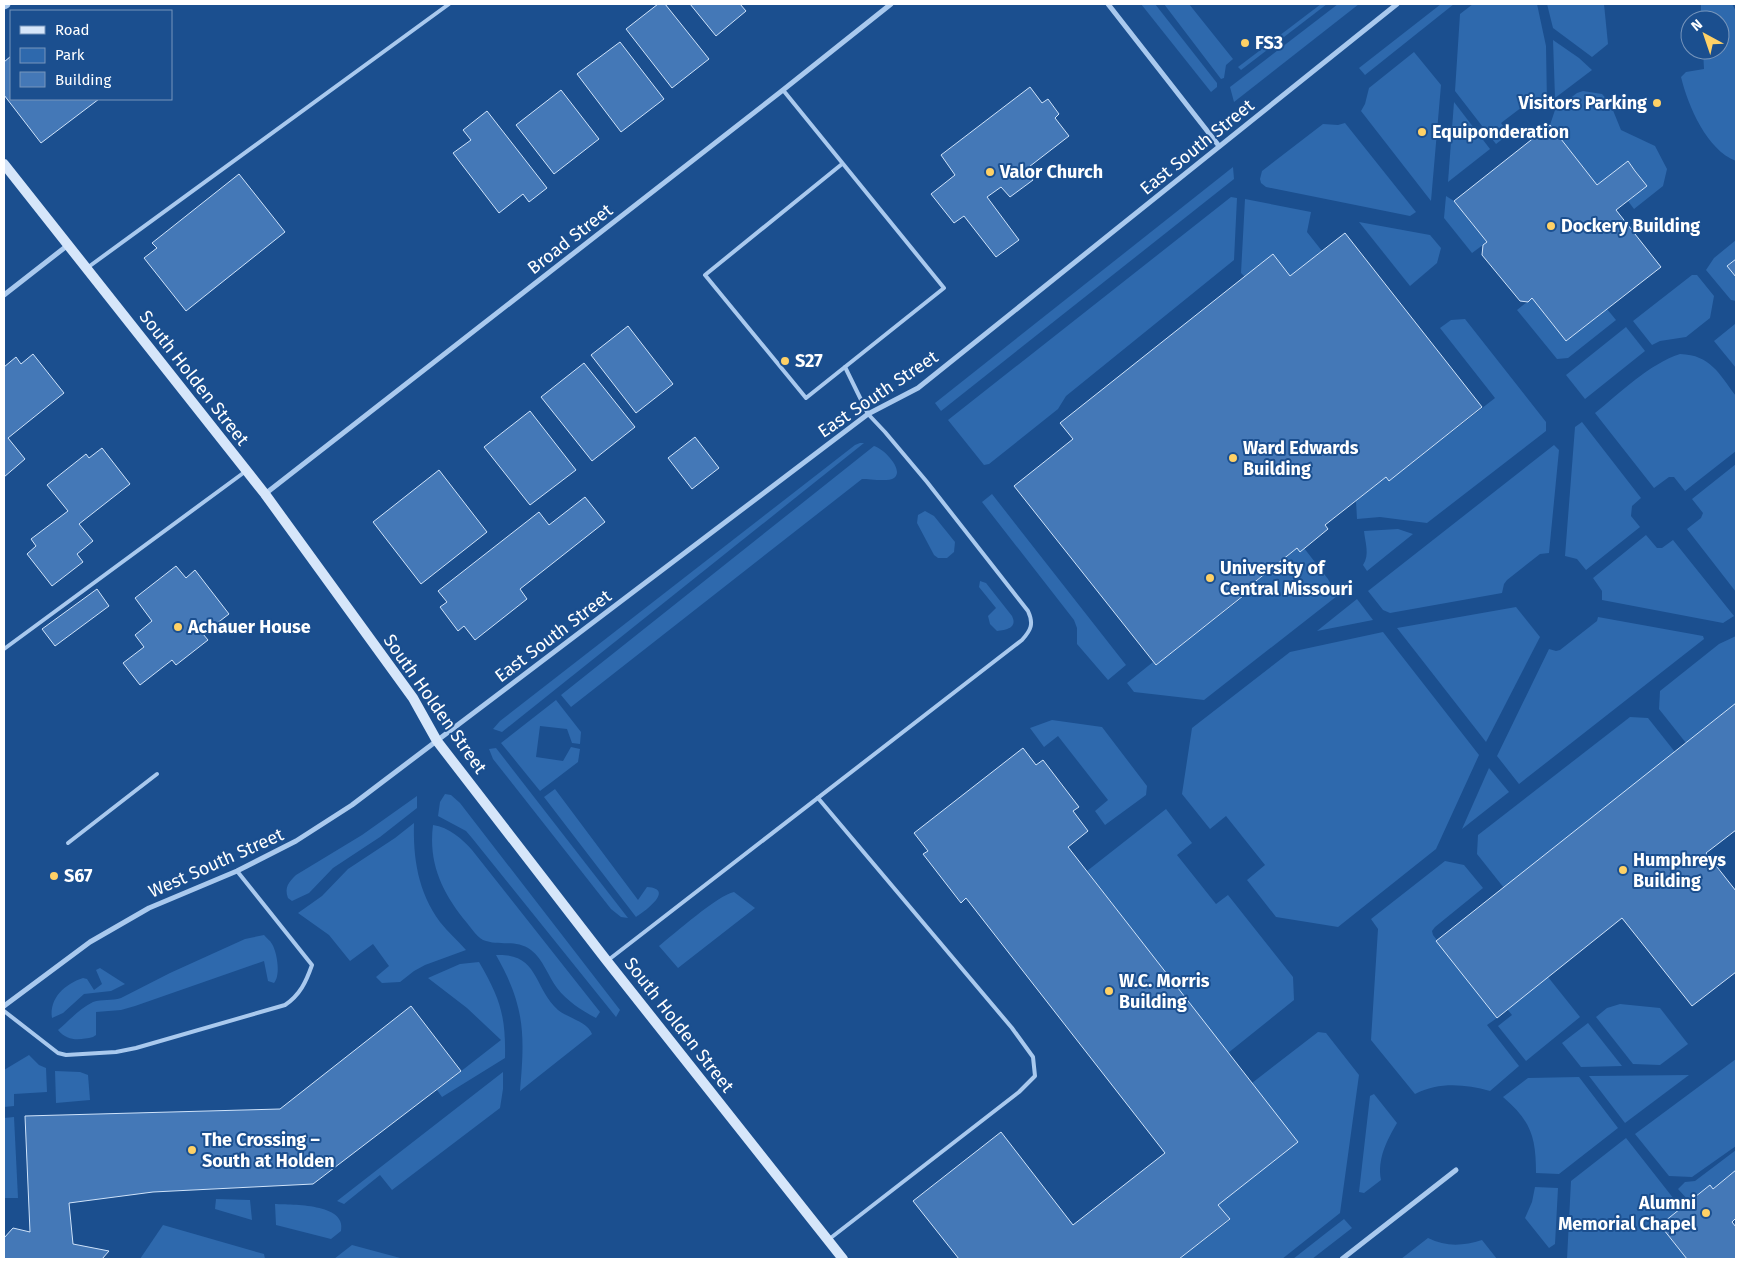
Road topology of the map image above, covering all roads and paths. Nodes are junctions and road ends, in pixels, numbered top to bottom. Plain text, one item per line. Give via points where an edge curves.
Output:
1 (449, 4) edge
2 (891, 4) edge
3 (1108, 4) edge
4 (1397, 4) edge
5 (783, 90) junction
6 (1219, 146) junction
7 (4, 164) edge
8 (842, 164) junction
9 (68, 244) junction
10 (87, 268) junction
11 (4, 295) edge
12 (845, 367) junction
13 (868, 414) junction
14 (246, 471) junction
15 (265, 494) junction
16 (4, 649) edge
17 (438, 741) junction
18 (157, 774) dead end
19 (818, 798) junction
20 (68, 843) dead end
21 (237, 871) junction
22 (607, 961) junction
23 (4, 1006) edge
24 (4, 1011) edge
25 (1456, 1170) dead end
26 (828, 1240) junction
27 (843, 1259) edge
28 (1342, 1259) edge

1 - 10 lane
2 - 5 street, Broad Street
3 - 6 street
4 - 6 street, East South Street
5 - 8 lane
5 - 15 street, Broad Street
6 - 13 street, East South Street via 918,388
7 - 9 main road, South Holden Street
8 - 12 lane via 944,288
8 - 12 lane via 705,275 806,398
9 - 10 main road, South Holden Street
9 - 11 street
10 - 14 main road, South Holden Street
12 - 13 lane
13 - 17 street, East South Street
13 - 19 lane via 927,482 1022,604 1032,620 1032,628 1022,640
14 - 15 main road, South Holden Street
14 - 16 lane
15 - 17 main road, South Holden Street via 413,698
17 - 21 street, West South Street via 352,806 296,841
17 - 22 main road, South Holden Street
18 - 20 lane
19 - 22 lane
19 - 26 lane via 1012,1028 1033,1057 1035,1076 1019,1092
21 - 23 street, West South Street via 149,908 90,942
21 - 24 lane via 312,965 301,991 285,1005 136,1048 66,1055 58,1053
22 - 26 main road, South Holden Street
25 - 28 street
26 - 27 main road, South Holden Street

